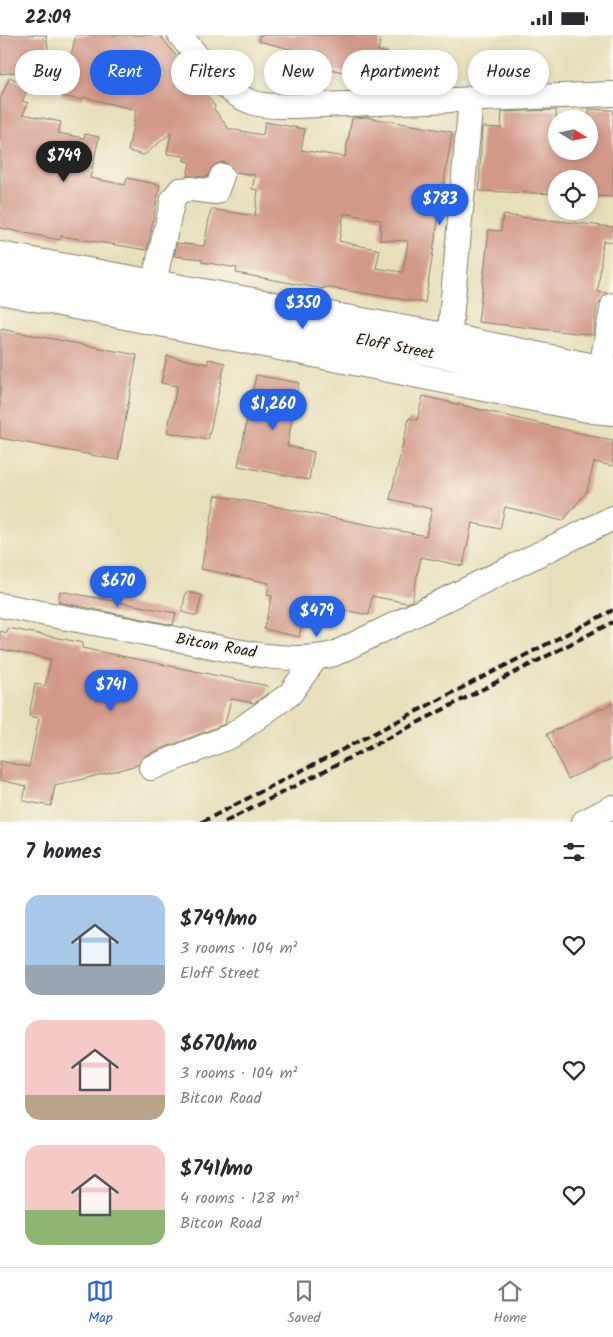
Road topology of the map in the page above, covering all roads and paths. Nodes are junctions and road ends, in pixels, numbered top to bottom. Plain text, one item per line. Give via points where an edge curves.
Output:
1 (180, 35) edge
2 (613, 94) edge
3 (470, 98) junction
4 (222, 176) dead end
5 (0, 254) edge
6 (0, 271) edge
7 (53, 272) junction
8 (154, 282) junction
9 (0, 292) edge
10 (613, 305) edge
11 (449, 347) junction
12 (607, 368) edge
13 (613, 393) edge
14 (613, 413) edge
15 (613, 518) edge
16 (0, 605) edge
17 (315, 659) junction
18 (152, 768) dead end
19 (613, 807) edge
20 (584, 822) edge

1 - 3 street via 225,86 256,104 293,106
2 - 3 street
3 - 11 street
4 - 8 street via 216,192 180,190 173,199
5 - 7 street, Eloff Street
6 - 7 street, Eloff Street
7 - 8 street, Eloff Street
7 - 11 street, Eloff Street
8 - 11 street, Eloff Street
9 - 14 street
10 - 12 street
11 - 12 street, Eloff Street
11 - 13 street, Eloff Street
15 - 17 street, Bitcon Road via 334,654
16 - 17 street, Bitcon Road via 211,646
17 - 18 street via 290,694 231,736
19 - 20 street

